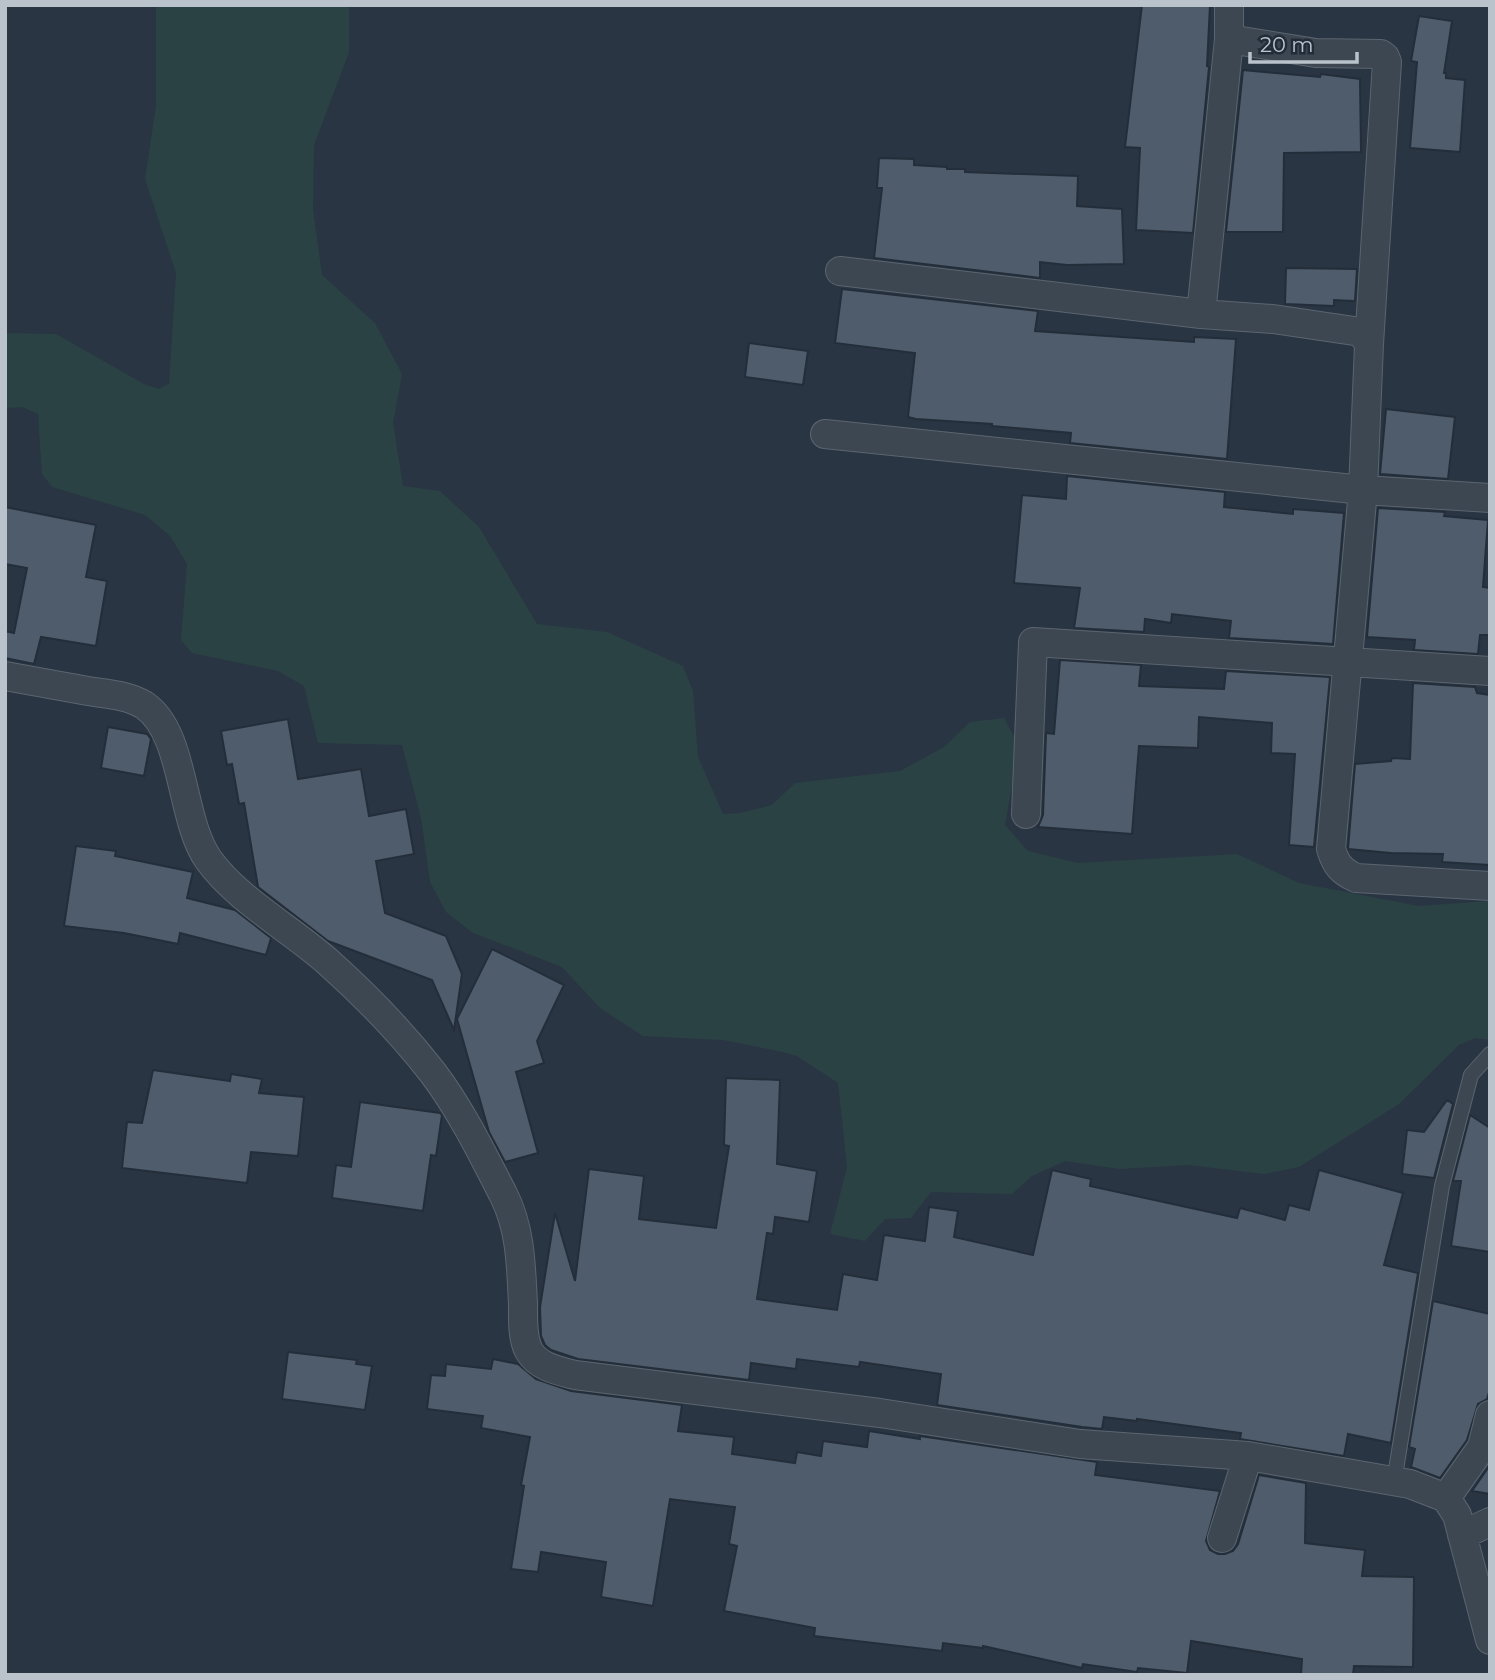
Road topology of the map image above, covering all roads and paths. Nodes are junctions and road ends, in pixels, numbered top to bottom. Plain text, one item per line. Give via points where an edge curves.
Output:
1 (1229, 5) edge
2 (1229, 39) junction
3 (840, 271) dead end
4 (1200, 314) junction
5 (1369, 344) junction
6 (825, 434) dead end
7 (1363, 490) junction
8 (1490, 498) edge
9 (1348, 661) junction
10 (1490, 671) edge
11 (5, 676) edge
12 (1026, 814) dead end
13 (1490, 887) edge
14 (1490, 1055) edge
15 (1490, 1415) edge
16 (1248, 1456) junction
17 (1394, 1482) junction
18 (1446, 1498) junction
19 (1490, 1522) edge
20 (1461, 1535) junction
21 (1222, 1538) dead end
22 (1490, 1640) edge

1 - 2 street
2 - 4 street
2 - 5 street via 1385,57
3 - 4 street
4 - 5 street via 1361,332
5 - 7 street
6 - 7 street
7 - 8 street
7 - 9 street
9 - 10 street
9 - 12 street via 1033,642
9 - 13 street via 1331,849 1335,862 1342,872 1356,878
11 - 16 street via 125,697 159,718 208,859 382,1014 433,1074 464,1122 513,1217 525,1335 529,1352 538,1361 575,1375 880,1413 1080,1444
14 - 17 lane via 1471,1075 1442,1186
15 - 18 street via 1482,1447
16 - 17 street
16 - 21 street
17 - 18 street
18 - 20 street via 1457,1515
19 - 20 street
20 - 22 street

